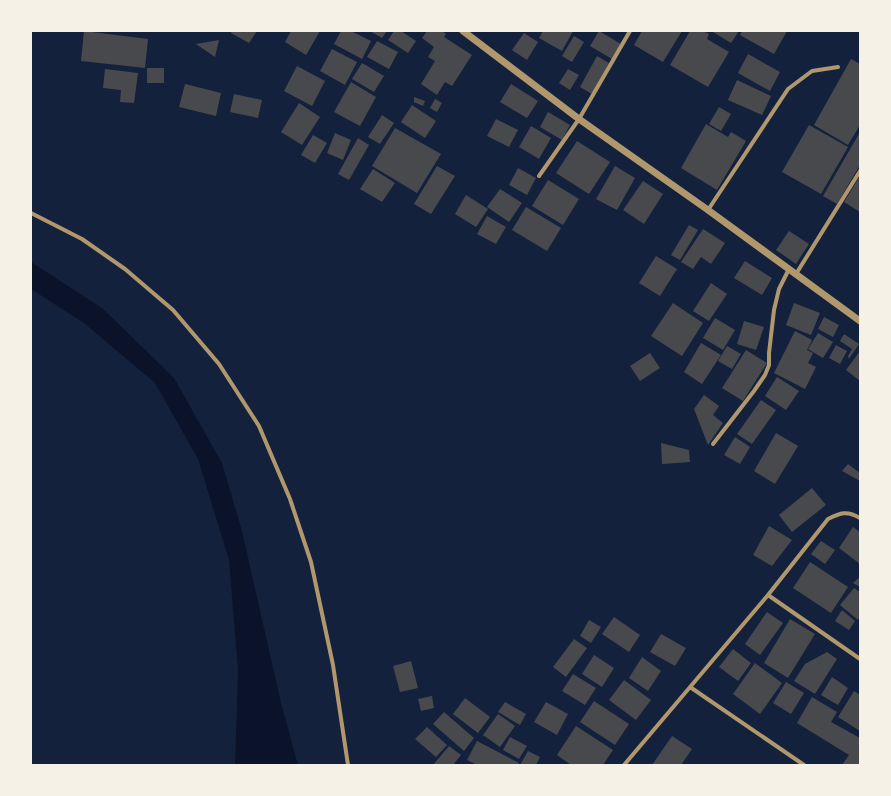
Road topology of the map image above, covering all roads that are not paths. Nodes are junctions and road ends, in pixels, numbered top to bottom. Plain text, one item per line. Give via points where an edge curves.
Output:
1 (463, 31) edge
2 (630, 31) edge
3 (838, 67) dead end
4 (579, 119) junction
5 (860, 171) edge
6 (539, 176) dead end
7 (708, 210) junction
8 (31, 213) edge
9 (789, 269) junction
10 (796, 274) junction
11 (860, 321) edge
12 (713, 444) dead end
13 (860, 518) edge
14 (768, 595) junction
15 (860, 659) edge
16 (690, 687) junction
17 (348, 765) edge
18 (624, 765) edge
19 (804, 765) edge

1 - 4 street
2 - 4 street
3 - 7 street via 812,71 788,89
4 - 6 street
4 - 7 street
5 - 10 street
7 - 9 street
8 - 17 street via 82,239 125,269 173,310 218,364 259,426 290,499 311,562 333,665
9 - 10 street
9 - 12 street via 779,289 774,310 769,365 765,375
10 - 11 street
13 - 14 street via 841,512 828,520
14 - 15 street
14 - 16 street
16 - 18 street
16 - 19 street

